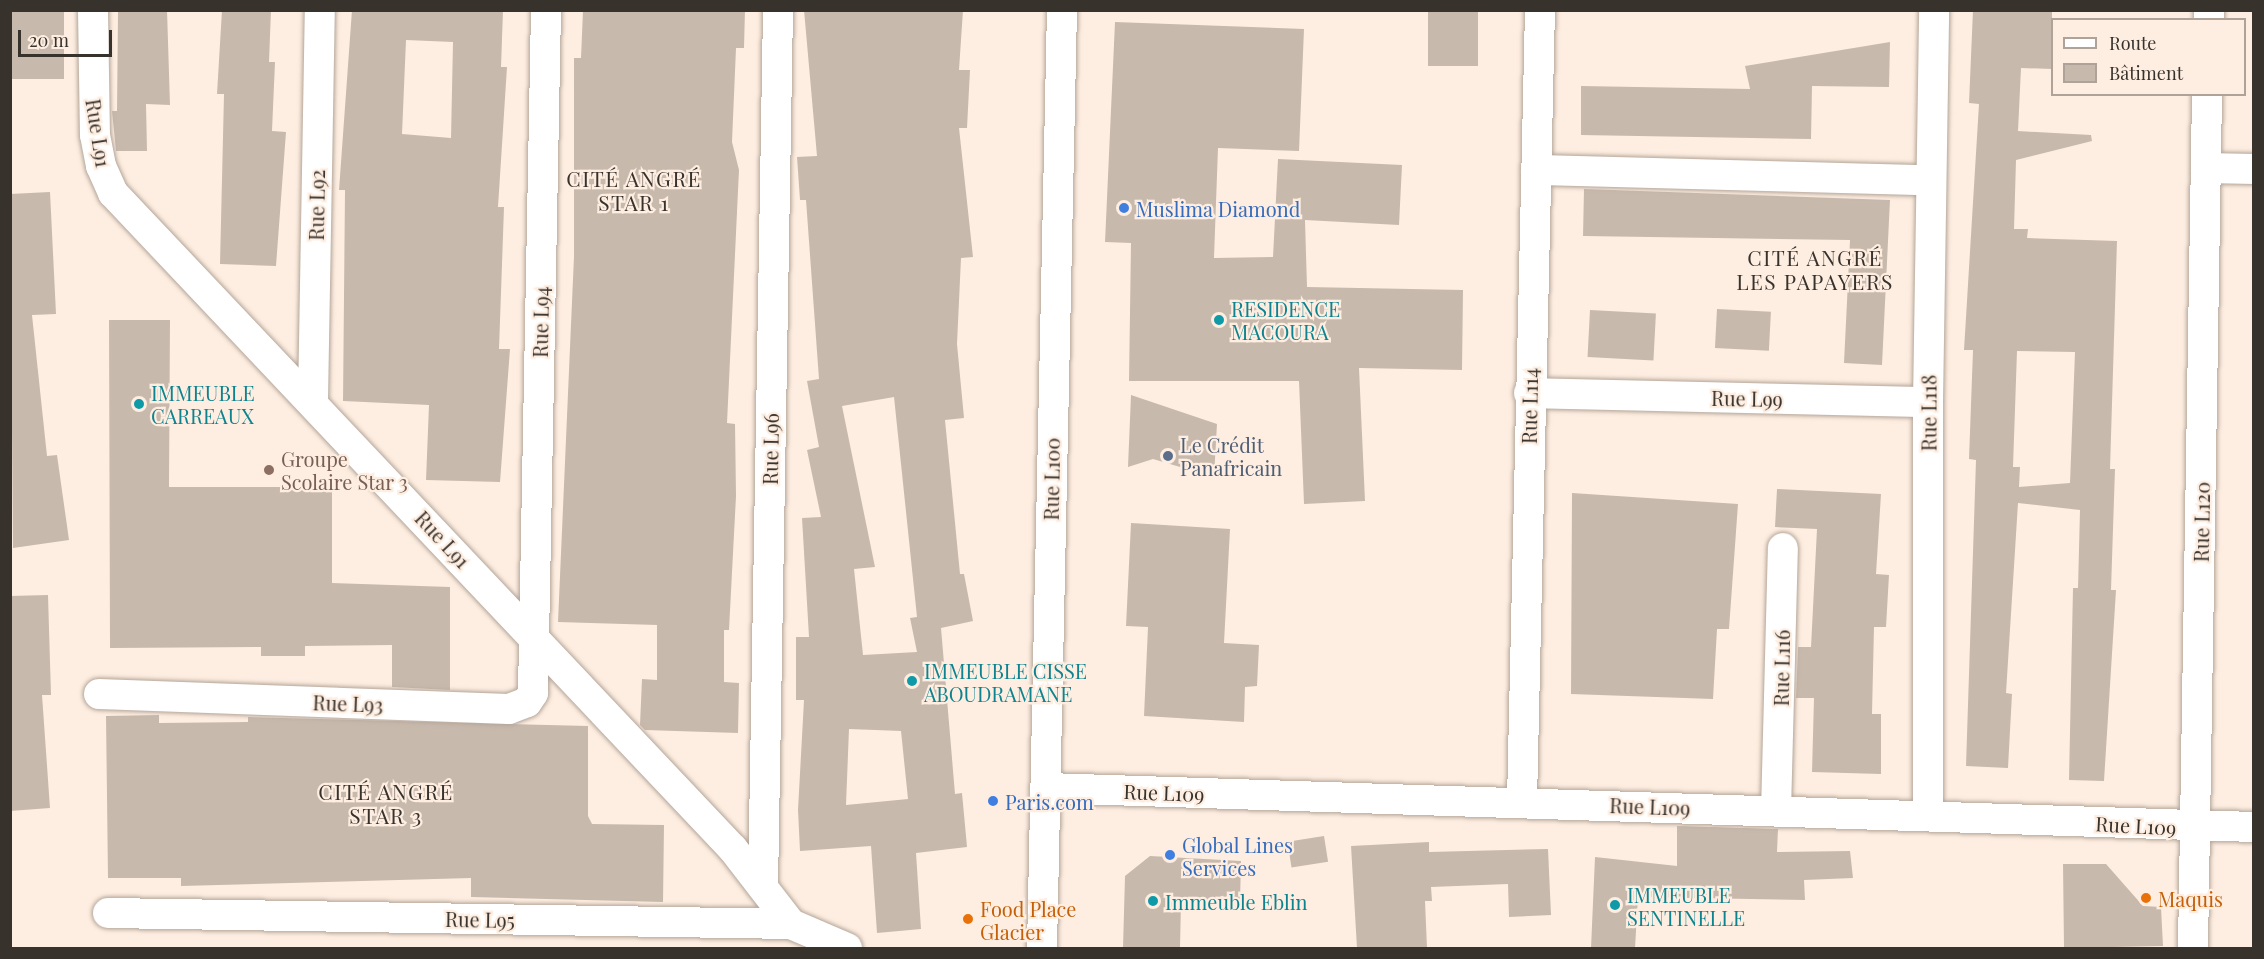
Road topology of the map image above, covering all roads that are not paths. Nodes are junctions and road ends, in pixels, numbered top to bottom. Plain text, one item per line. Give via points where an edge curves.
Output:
1 (93, 10) edge
2 (320, 10) edge
3 (546, 10) edge
4 (778, 10) edge
5 (1062, 10) edge
6 (1540, 10) edge
7 (1934, 10) edge
8 (2207, 96) edge
9 (2206, 168) junction
10 (2253, 169) edge
11 (1536, 170) junction
12 (1930, 180) junction
13 (1529, 393) junction
14 (313, 400) junction
15 (1928, 402) junction
16 (1783, 548) dead end
17 (533, 634) junction
18 (99, 694) dead end
19 (1047, 788) junction
20 (1777, 799) junction
21 (1522, 802) junction
22 (1928, 815) junction
23 (2253, 827) edge
24 (2198, 828) junction
25 (763, 887) junction
26 (108, 913) dead end
27 (791, 924) junction
28 (848, 948) edge
29 (1042, 948) edge
30 (2193, 948) edge

1 - 14 street, Rue L91 via 95,135 101,165 113,192
2 - 14 street, Rue L92
3 - 17 street, Rue L94
4 - 25 street, Rue L96
5 - 19 street, Rue L100
6 - 11 street, Rue L114
7 - 12 street, Rue L118
8 - 9 street, Rue L120
9 - 10 street
9 - 24 street, Rue L120
11 - 12 street
11 - 13 street, Rue L114
12 - 15 street, Rue L118
13 - 15 street, Rue L99
13 - 21 street, Rue L114
14 - 17 street, Rue L91
15 - 22 street, Rue L118
16 - 20 street, Rue L116
17 - 18 street, Rue L93 via 533,693 519,707 509,709
17 - 25 street, Rue L91
19 - 21 street, Rue L109
19 - 29 street, Rue L100
20 - 21 street, Rue L109
20 - 22 street, Rue L109
22 - 24 street, Rue L109
23 - 24 street, Rue L109
24 - 30 street, Rue L120
25 - 27 street, Rue L91
26 - 27 street, Rue L95
27 - 28 street, Rue L95

